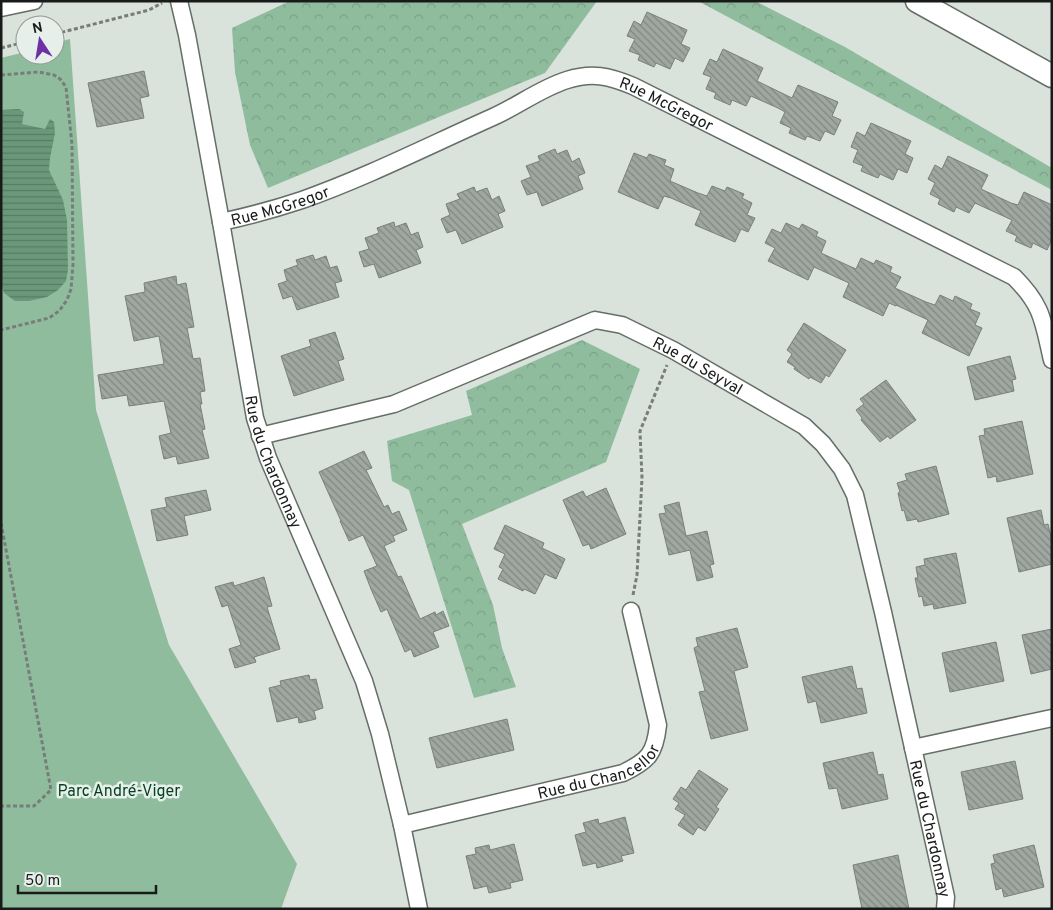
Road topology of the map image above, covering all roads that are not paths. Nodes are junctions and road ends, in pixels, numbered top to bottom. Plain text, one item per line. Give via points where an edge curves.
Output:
1 (34, 1) edge
2 (179, 1) edge
3 (917, 1) edge
4 (1, 8) edge
5 (1046, 74) edge
6 (221, 222) junction
7 (1052, 360) edge
8 (260, 436) junction
9 (631, 610) road end
10 (1052, 718) edge
11 (913, 748) junction
12 (402, 825) junction
13 (419, 909) edge
14 (946, 909) edge

1 - 4 street
2 - 6 street, Rue du Chardonnay
3 - 5 main road
6 - 7 street, Rue McGregor via 266,212 343,184 510,110 545,89 567,80 598,75 633,86 1014,278 1029,292 1039,308
6 - 8 street, Rue du Chardonnay via 249,391
8 - 11 street, Rue du Seyval via 394,404 595,320 622,324 804,426 824,444 842,469 855,495
8 - 12 street, Rue du Chardonnay via 364,681
9 - 12 street, Rue du Chancellor via 658,725 651,753 641,764 623,773
10 - 11 street
11 - 14 street, Rue du Chardonnay via 946,896
12 - 13 street, Rue du Chardonnay

